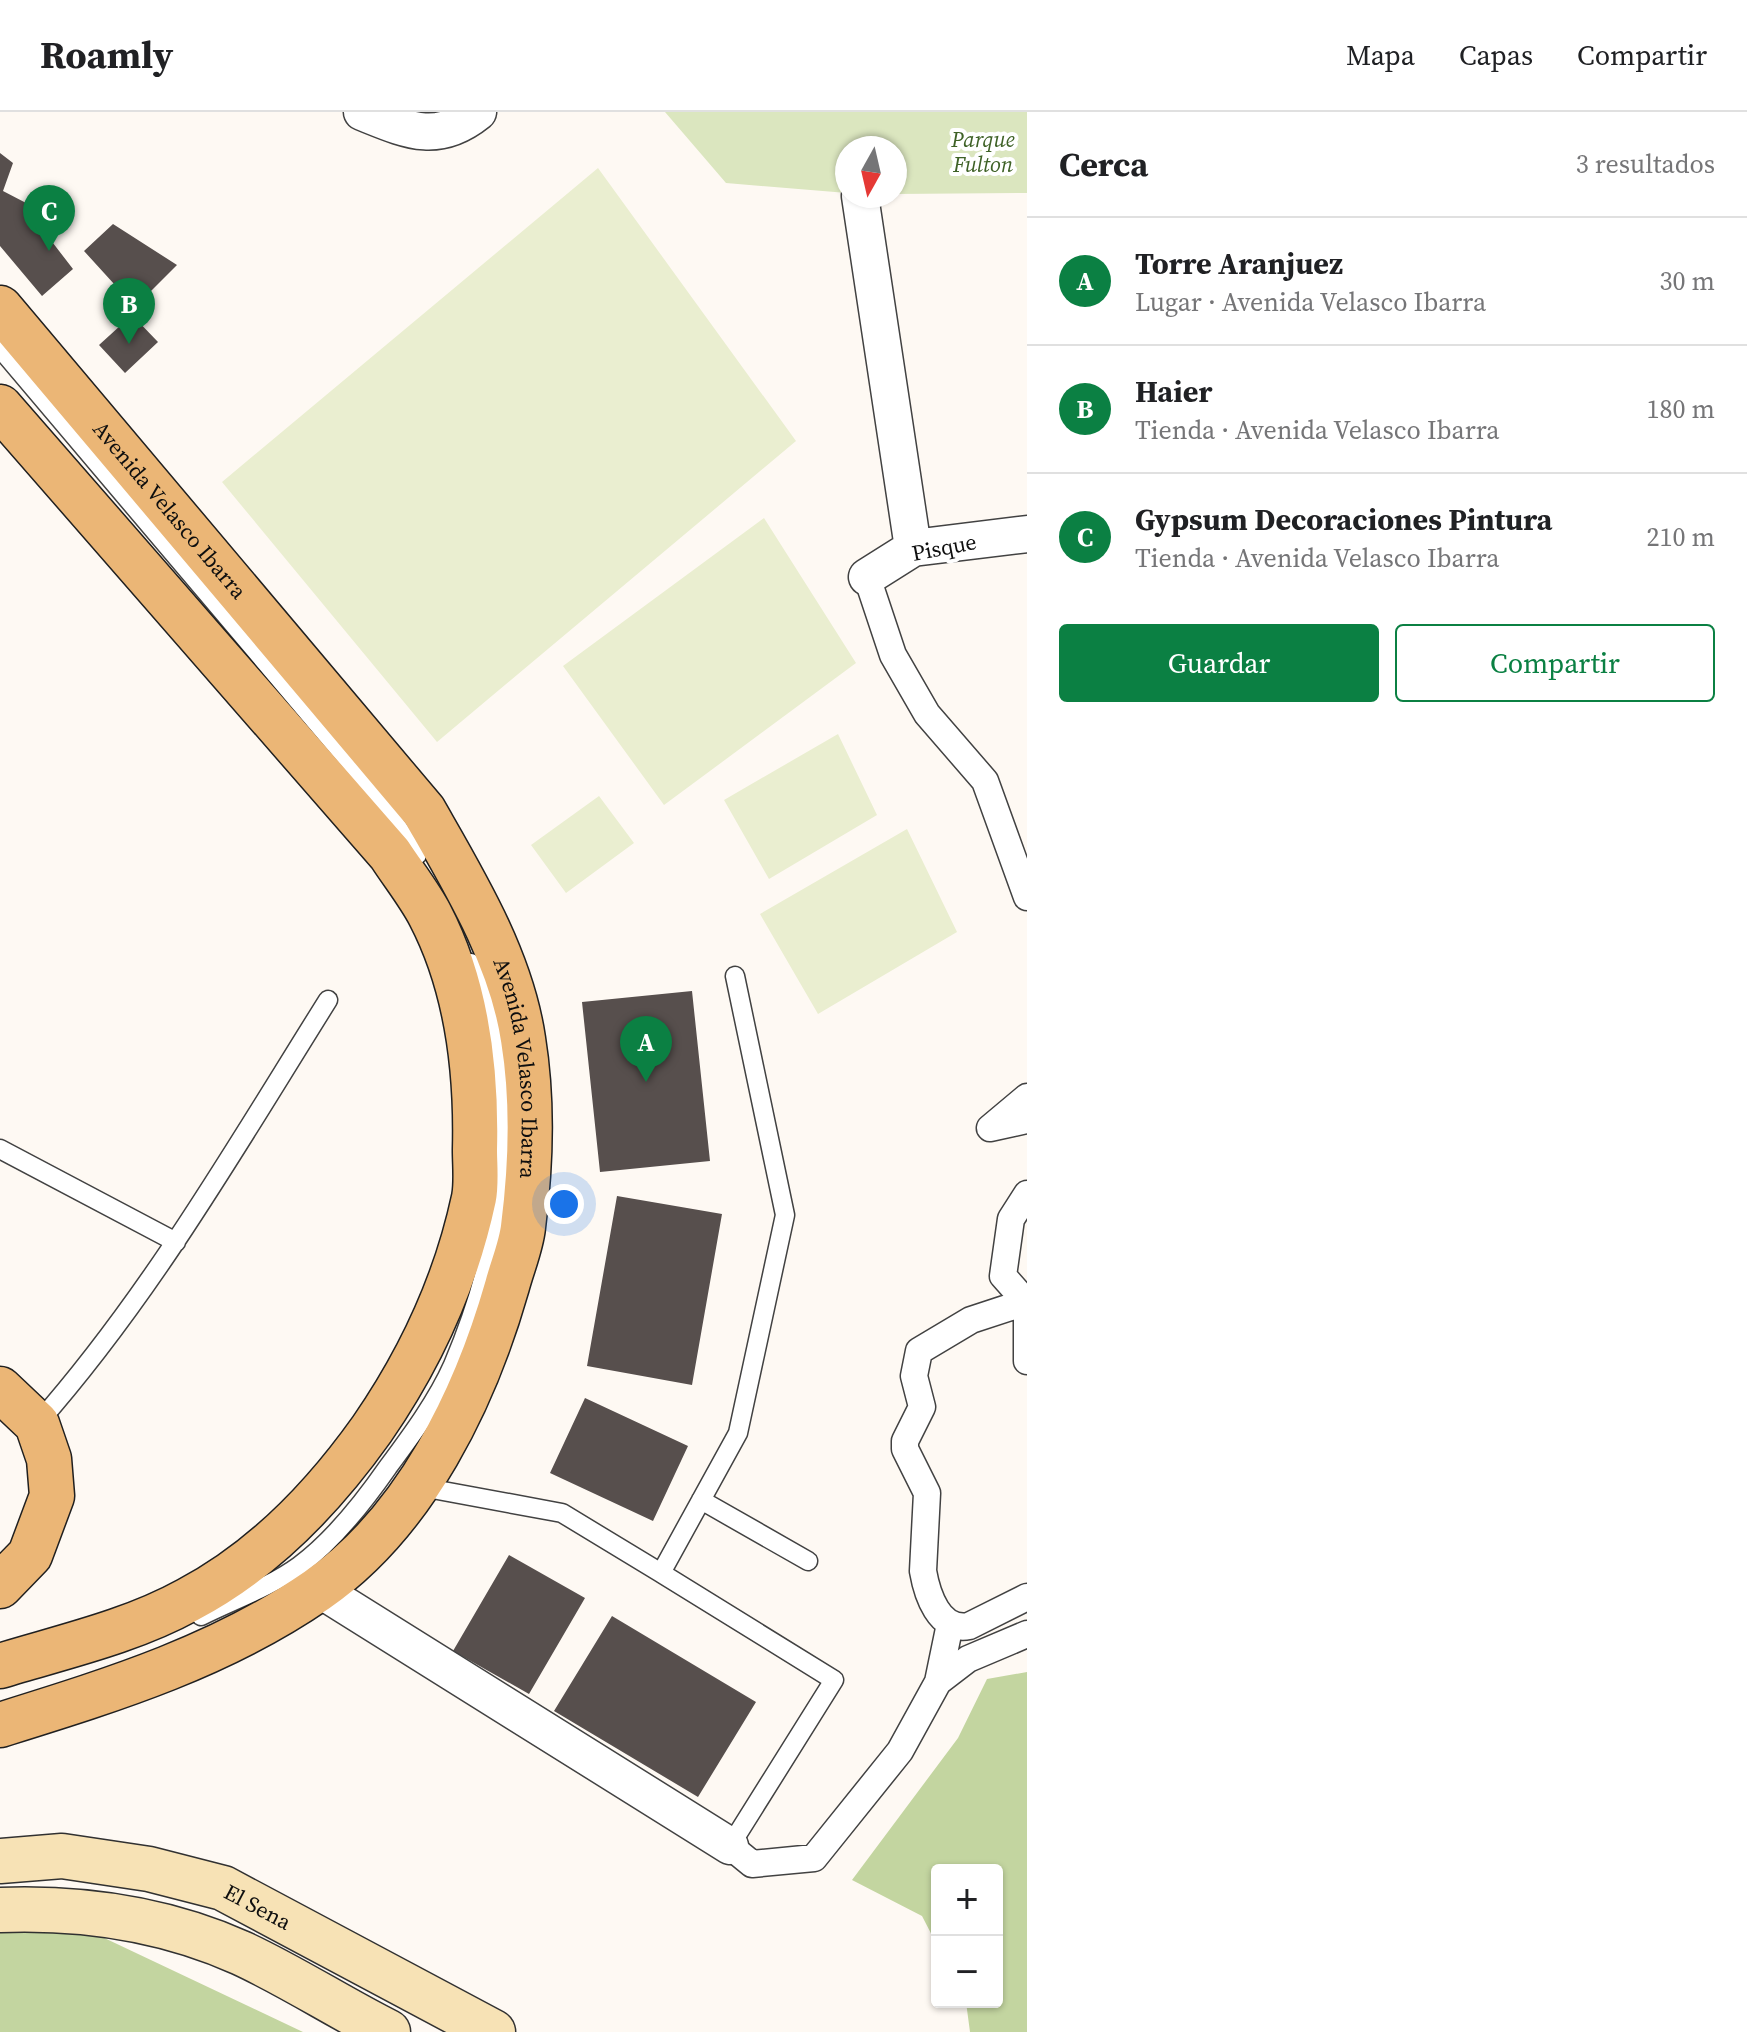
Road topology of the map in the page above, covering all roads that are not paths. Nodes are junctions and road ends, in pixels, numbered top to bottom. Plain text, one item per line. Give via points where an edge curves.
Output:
1 (362, 112) edge
2 (478, 112) edge
3 (862, 208) edge
4 (0, 308) edge
5 (0, 348) edge
6 (0, 407) edge
7 (1027, 534) edge
8 (913, 548) junction
9 (867, 577) joint
10 (424, 866) dead end
11 (1027, 897) edge
12 (453, 920) dead end
13 (735, 976) dead end
14 (328, 1000) dead end
15 (1027, 1097) edge
16 (1027, 1120) edge
17 (0, 1149) edge
18 (1027, 1194) edge
19 (176, 1242) junction
20 (1026, 1300) edge
21 (1027, 1361) edge
22 (0, 1389) edge
23 (37, 1424) junction
24 (416, 1486) junction
25 (701, 1500) junction
26 (808, 1561) dead end
27 (661, 1573) junction
28 (0, 1586) edge
29 (319, 1589) junction
30 (1027, 1597) edge
31 (950, 1624) junction
32 (1027, 1634) edge
33 (0, 1666) edge
34 (938, 1682) junction
35 (0, 1683) edge
36 (0, 1725) edge
37 (730, 1846) junction
38 (0, 1861) edge
39 (0, 1910) edge
40 (388, 2032) edge
41 (493, 2032) edge

1 - 2 street via 406,129 436,133 461,126
3 - 8 street
4 - 24 main road, Avenida Velasco Ibarra via 424,811 464,881 504,970 523,1036 532,1117 523,1230 492,1338 456,1419
5 - 10 lane via 361,775
6 - 33 main road, Avenida Velasco Ibarra via 390,854 430,915 456,978 470,1044 476,1111 474,1195 437,1317 400,1389 337,1478 271,1545 188,1601 106,1634
7 - 8 street, Pisque
8 - 9 street, Pisque
9 - 11 street via 893,655 920,702 985,781
12 - 35 lane via 486,1001 503,1081 504,1179 484,1275 452,1367 357,1510 298,1567 196,1619
13 - 25 lane via 785,1215 738,1433
14 - 19 lane
15 - 16 street via 990,1128
17 - 19 lane
18 - 20 street via 1011,1219 1003,1276
19 - 23 lane via 87,1367
20 - 21 street
20 - 31 street via 971,1320 919,1351 915,1362 922,1407 905,1449 927,1493 925,1583 941,1617
22 - 23 main road
23 - 28 main road via 49,1459 52,1496 30,1555
24 - 27 lane via 562,1513
24 - 29 main road, Avenida Velasco Ibarra via 358,1558
25 - 26 lane
25 - 27 lane
27 - 37 lane via 834,1680
29 - 36 main road, Avenida Velasco Ibarra via 250,1634 153,1677
29 - 37 street
30 - 31 street via 969,1626
31 - 34 street
32 - 34 street via 968,1659
34 - 37 street via 900,1751 814,1858 752,1864
38 - 41 main road, El Sena via 62,1856 149,1869 223,1888
39 - 40 main road via 55,1908 156,1923 240,1953

